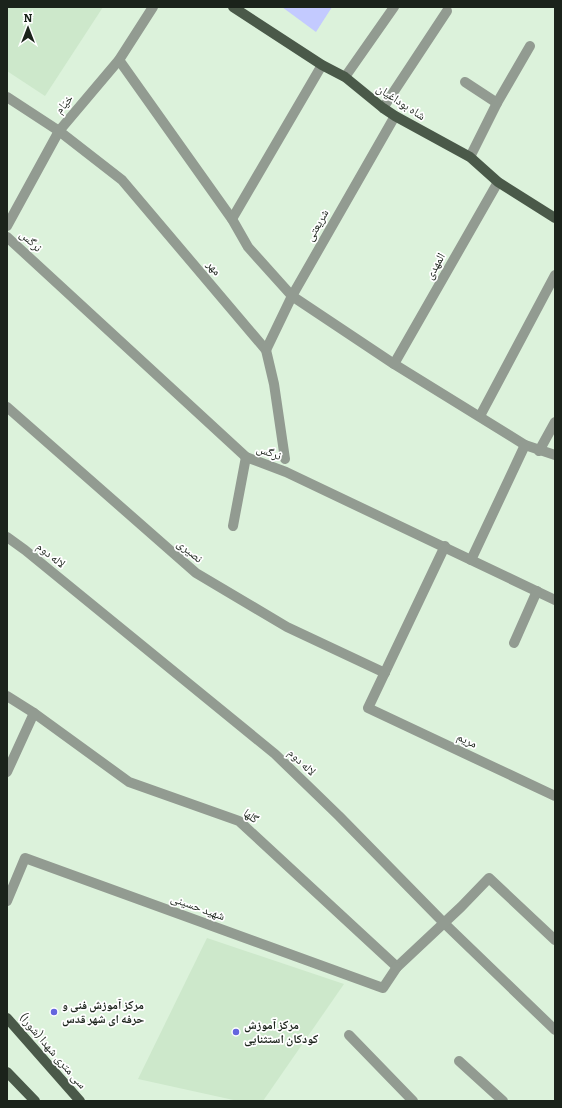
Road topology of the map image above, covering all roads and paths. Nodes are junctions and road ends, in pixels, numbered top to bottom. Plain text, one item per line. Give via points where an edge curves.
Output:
1 (153, 7) edge
2 (233, 7) edge
3 (394, 7) edge
4 (447, 11) dead end
5 (530, 46) dead end
6 (119, 60) junction
7 (322, 65) junction
8 (346, 77) junction
9 (465, 82) dead end
10 (7, 97) edge
11 (497, 102) junction
12 (382, 108) junction
13 (395, 116) junction
14 (59, 130) junction
15 (470, 157) junction
16 (498, 182) junction
17 (555, 218) edge
18 (232, 219) junction
19 (7, 226) edge
20 (7, 237) edge
21 (555, 275) edge
22 (292, 296) junction
23 (266, 350) junction
24 (394, 364) junction
25 (7, 407) edge
26 (480, 416) junction
27 (555, 422) edge
28 (525, 445) junction
29 (540, 451) junction
30 (555, 456) edge
31 (246, 457) junction
32 (285, 459) dead end
33 (233, 526) dead end
34 (7, 537) edge
35 (445, 546) junction
36 (471, 560) junction
37 (537, 591) junction
38 (555, 600) edge
39 (514, 643) dead end
40 (385, 673) junction
41 (7, 696) edge
42 (34, 713) junction
43 (7, 772) edge
44 (554, 792) edge
45 (7, 901) edge
46 (444, 923) junction
47 (555, 940) edge
48 (398, 967) junction
49 (7, 1018) edge
50 (555, 1030) edge
51 (349, 1035) dead end
52 (459, 1061) dead end
53 (7, 1072) edge
54 (35, 1101) edge
55 (80, 1101) edge
56 (413, 1101) edge
57 (503, 1101) edge

1 - 6 street, خیّام
2 - 7 main road, شاه بوداغیان
3 - 8 street
4 - 12 street
5 - 11 street
6 - 14 street, خیّام
6 - 18 street
7 - 8 main road, شاه بوداغیان
7 - 18 street
8 - 12 main road, شاه بوداغیان
9 - 11 street
10 - 14 street, مهر
11 - 15 street
12 - 13 main road, شاه بوداغیان
13 - 15 main road, شاه بوداغیان
13 - 22 street, شریعتی
14 - 19 street, خیّام
14 - 23 street, مهر via 122,180
15 - 16 main road, شاه بوداغیان
16 - 17 main road, شاه بوداغیان
16 - 24 street, المهدی
18 - 22 street via 248,247
20 - 31 street, نرگس
21 - 26 street
22 - 23 street, شریعتی
22 - 24 street
23 - 32 street, مهر via 274,384
24 - 26 street
25 - 40 street, نصیری via 196,573 287,627
26 - 28 street
27 - 29 street
28 - 29 street
28 - 36 street
29 - 30 street
31 - 33 street
31 - 35 street, نرگس via 286,472
34 - 46 street, لاله دوم via 275,754
35 - 36 street, نرگس
35 - 40 street
36 - 37 street, نرگس
37 - 38 street, نرگس
37 - 39 street
40 - 44 street, مریم via 368,708
41 - 42 street, گلها
42 - 43 street
42 - 48 street, گلها via 129,782 239,821
45 - 48 street, شهید حسینی via 25,858 382,988
46 - 47 street via 489,878
46 - 48 street
46 - 50 street, لاله دوم
49 - 55 main road, سی متری شهدا (شورا)
51 - 56 street
52 - 57 street
53 - 54 main road

